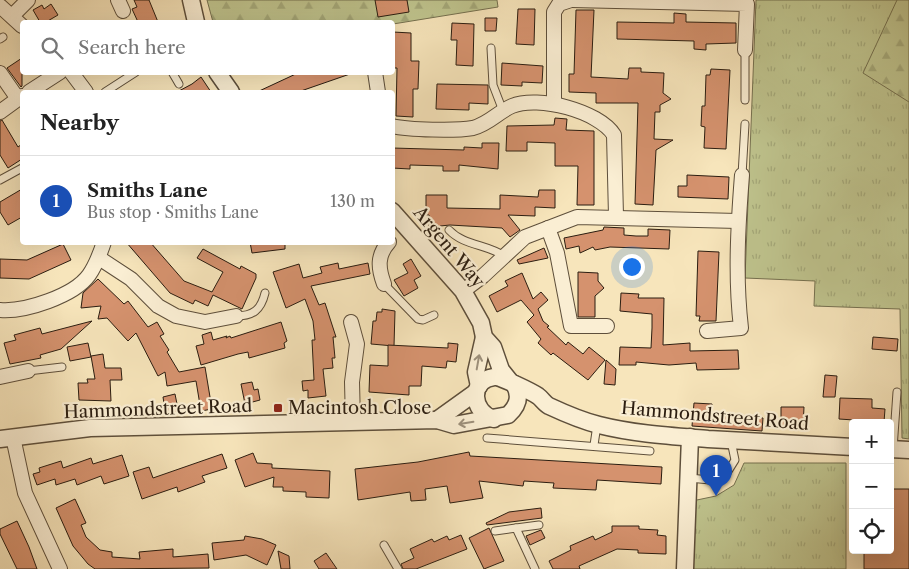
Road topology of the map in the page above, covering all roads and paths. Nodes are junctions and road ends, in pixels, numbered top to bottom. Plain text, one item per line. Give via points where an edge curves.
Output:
1 (28, 0) edge
2 (191, 0) edge
3 (571, 0) edge
4 (635, 1) edge
5 (0, 6) edge
6 (12, 16) junction
7 (196, 20) edge
8 (20, 24) edge
9 (491, 48) dead end
10 (746, 50) joint
11 (0, 73) edge
12 (55, 75) edge
13 (73, 75) edge
14 (131, 75) edge
15 (174, 75) edge
16 (219, 75) edge
17 (375, 75) edge
18 (179, 84) dead end
19 (32, 90) edge
20 (84, 90) edge
21 (108, 90) edge
22 (230, 90) edge
23 (378, 90) edge
24 (20, 93) edge
25 (20, 98) edge
26 (745, 100) dead end
27 (554, 103) junction
28 (503, 111) junction
29 (0, 112) edge
30 (745, 124) dead end
31 (395, 126) edge
32 (20, 169) edge
33 (742, 175) joint
34 (0, 180) edge
35 (395, 214) edge
36 (616, 216) junction
37 (738, 221) junction
38 (406, 225) junction
39 (548, 228) junction
40 (450, 230) dead end
41 (395, 236) edge
42 (103, 245) edge
43 (386, 245) edge
44 (504, 256) junction
45 (99, 258) junction
46 (384, 284) joint
47 (463, 291) junction
48 (265, 294) dead end
49 (0, 310) edge
50 (434, 315) dead end
51 (236, 316) joint
52 (351, 322) dead end
53 (606, 326) dead end
54 (707, 331) dead end
55 (484, 337) junction
56 (62, 367) dead end
57 (28, 371) joint
58 (0, 377) edge
59 (511, 382) junction
60 (478, 389) junction
61 (897, 392) dead end
62 (547, 405) junction
63 (514, 410) junction
64 (494, 419) junction
65 (437, 420) junction
66 (353, 422) junction
67 (597, 424) junction
68 (690, 437) junction
69 (6, 438) edge
70 (487, 438) dead end
71 (731, 440) junction
72 (594, 445) junction
73 (849, 447) edge
74 (897, 450) edge
75 (650, 451) dead end
76 (689, 478) junction
77 (539, 524) dead end
78 (516, 528) junction
79 (495, 531) dead end
80 (384, 545) dead end
81 (60, 569) edge
82 (398, 569) edge
83 (535, 569) edge
84 (685, 569) edge

1 - 6 street
2 - 7 street
3 - 4 street
3 - 27 street via 559,4 554,12
4 - 10 street via 746,4
5 - 6 street
6 - 8 street
9 - 28 lane via 493,85
10 - 26 lane
11 - 24 street
12 - 19 street
13 - 20 street
14 - 21 lane
15 - 18 lane
16 - 22 street
17 - 23 street
25 - 29 street
27 - 28 street via 520,104
27 - 36 street via 606,126 614,135
28 - 31 street via 482,125 464,129
30 - 33 lane
32 - 34 lane
33 - 37 street
35 - 38 street, Argent Way
36 - 37 street
36 - 39 street via 577,217
37 - 54 street via 741,328
38 - 41 street
38 - 47 street, Argent Way
39 - 44 street via 525,237
39 - 53 street via 557,253 571,326
40 - 44 lane via 457,238 494,249
42 - 45 street
43 - 46 street via 379,258
44 - 47 street
45 - 49 street via 89,276 68,291 28,308
45 - 51 street via 131,279 158,306 176,316 205,322
46 - 50 lane via 418,319
47 - 55 street, Argent Way via 481,323
48 - 51 lane via 257,311
52 - 66 street via 357,344 352,382
55 - 59 street, Argent Way
60 -> 55 street via 476,372
56 - 57 lane
57 - 58 street
59 - 60 street, Hammondstreet Road via 490,377
59 - 62 street, Hammondstreet Road via 538,396
59 - 63 street via 518,397
60 - 64 street via 477,406 487,417
60 - 65 street, Hammondstreet Road
61 - 74 lane
62 - 63 street, Hammondstreet Road
62 - 67 street, Hammondstreet Road
63 - 64 street, Hammondstreet Road
64 -> 65 street, Hammondstreet Road via 454,425
65 - 66 street, Hammondstreet Road
66 - 69 street, Hammondstreet Road via 90,428
67 - 68 street, Hammondstreet Road via 652,435
67 - 72 lane
68 - 71 street, Hammondstreet Road
68 - 76 street
69 - 81 street via 25,493
70 - 72 lane
71 - 73 street, Hammondstreet Road
71 - 76 lane via 734,460 725,476 710,480
72 - 75 lane
76 - 84 street
77 - 78 lane
78 - 79 lane
78 - 83 lane
80 - 82 lane

